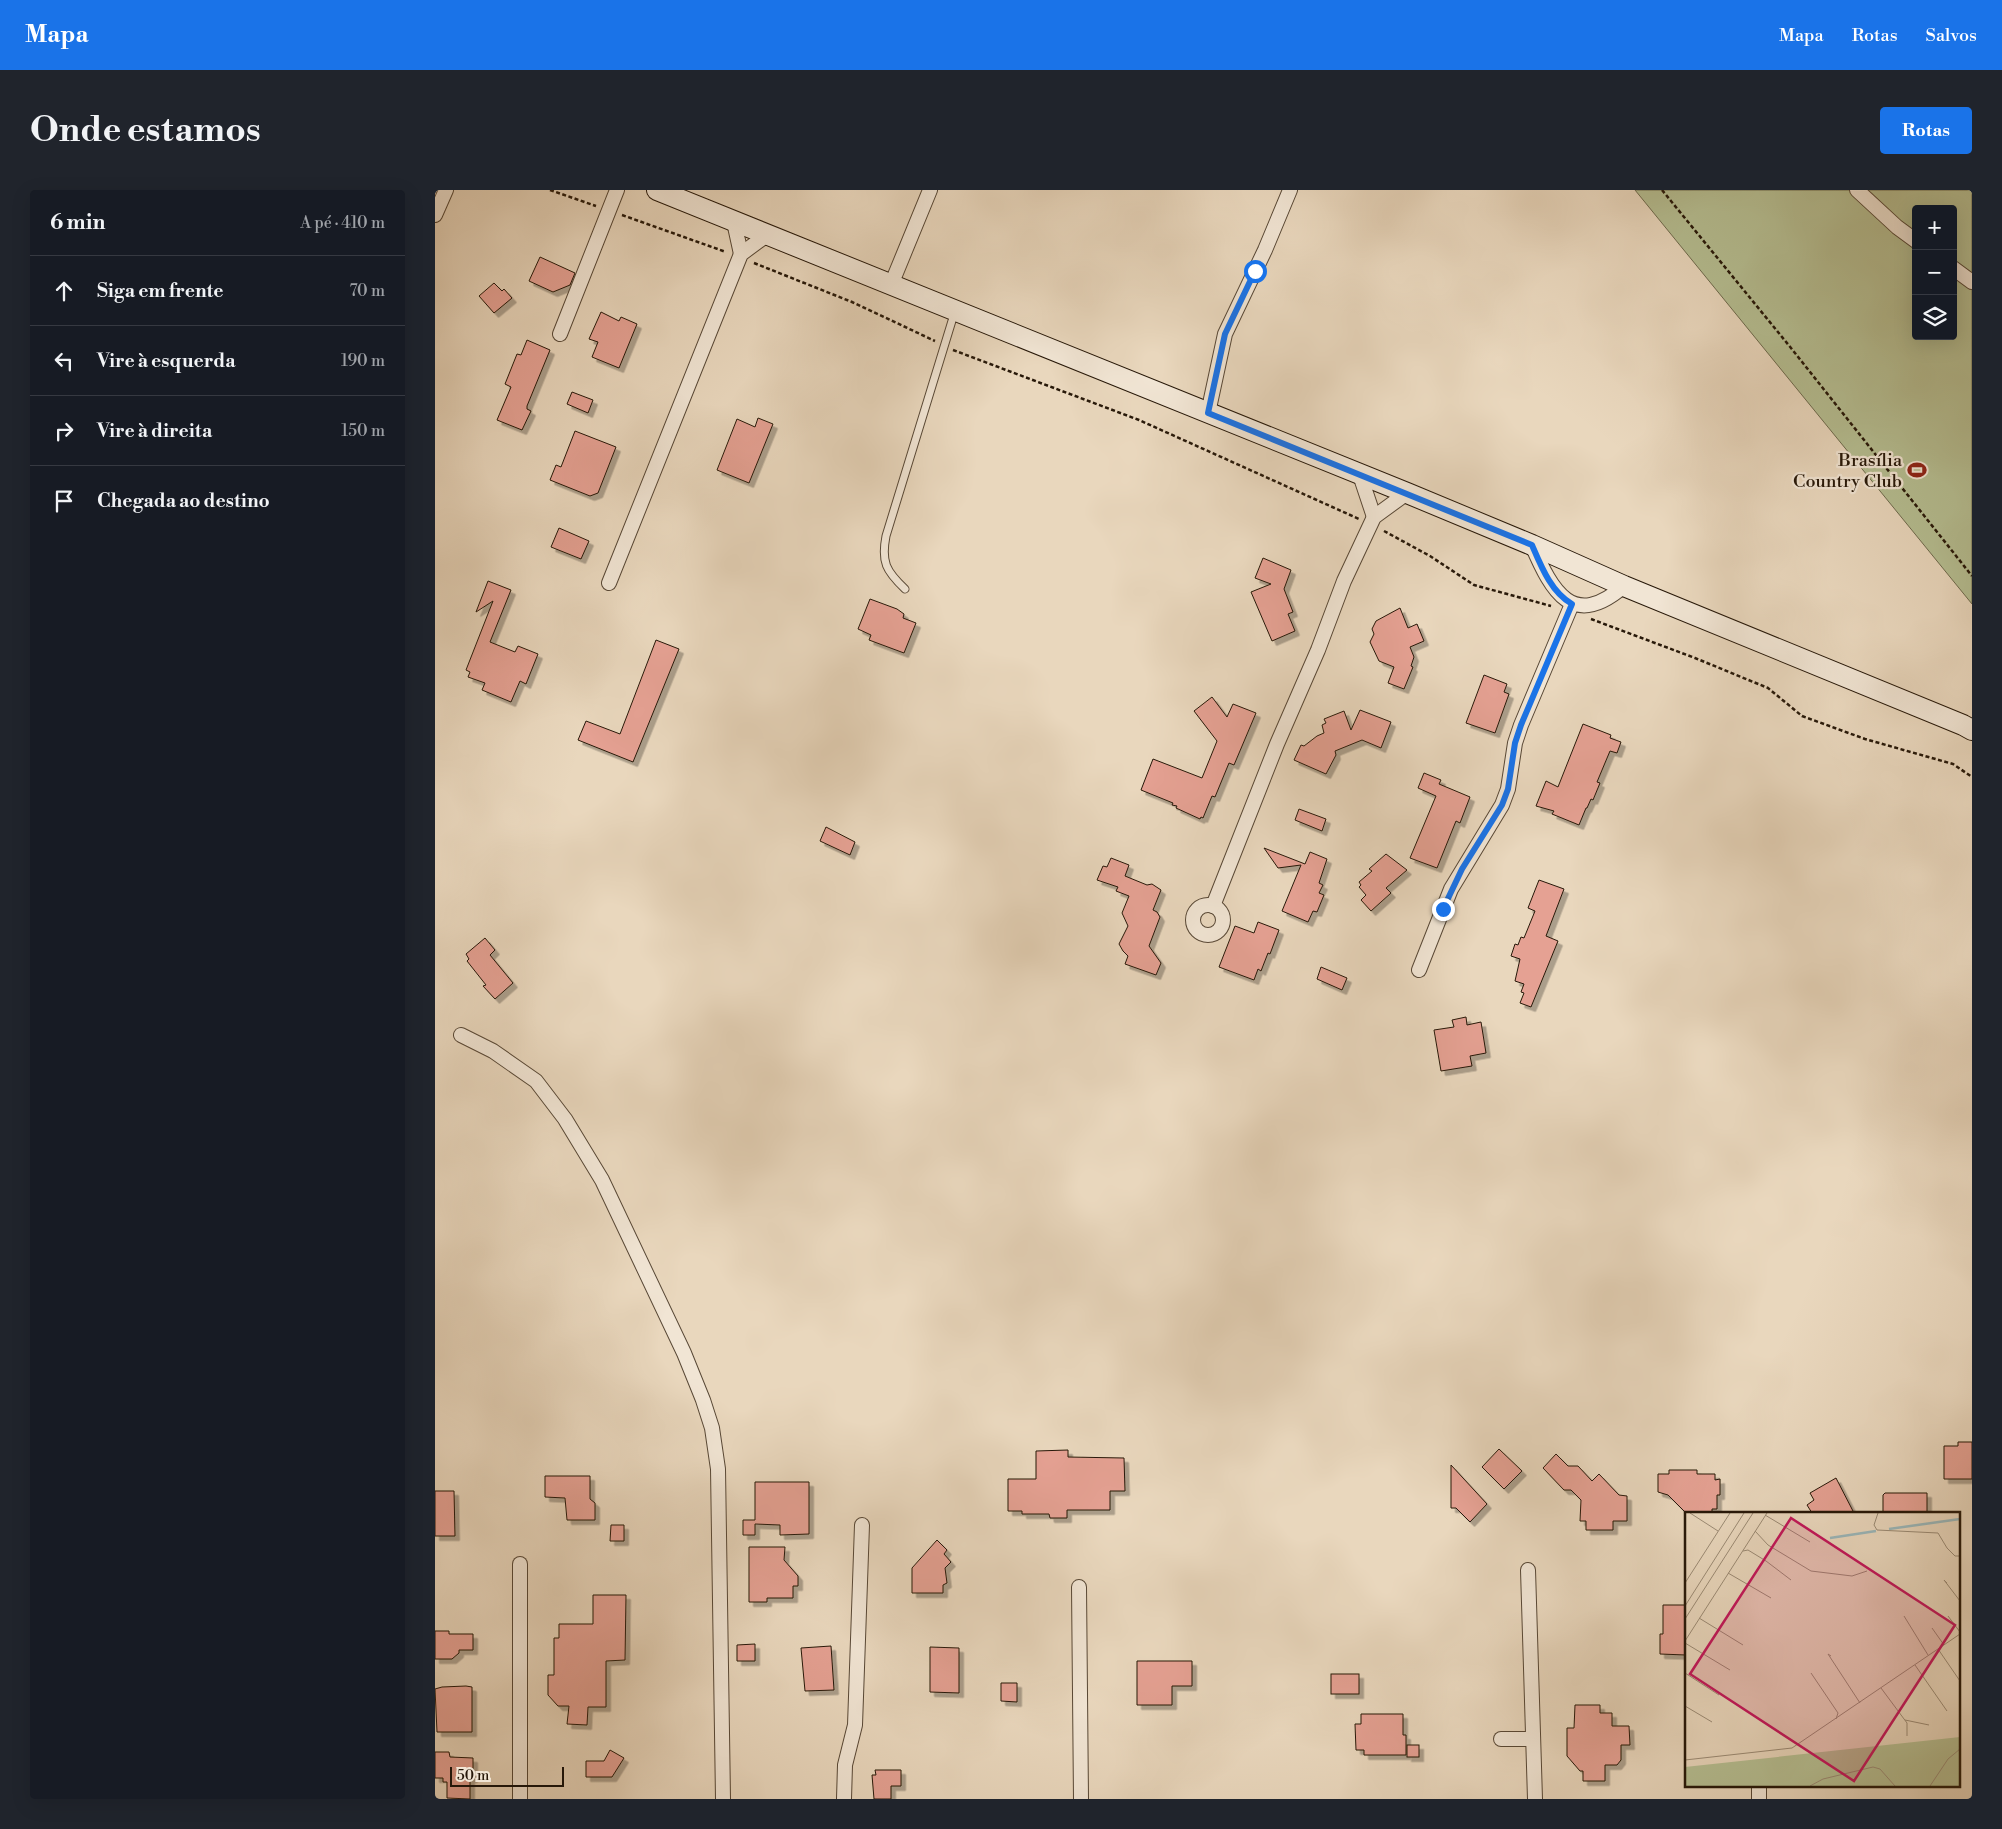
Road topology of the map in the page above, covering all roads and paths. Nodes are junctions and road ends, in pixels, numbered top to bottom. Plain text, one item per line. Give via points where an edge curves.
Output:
1 (446, 190) edge
2 (550, 190) edge
3 (617, 190) edge
4 (657, 190) edge
5 (930, 190) edge
6 (1290, 190) edge
7 (1662, 190) edge
8 (1857, 190) edge
9 (682, 195) edge
10 (609, 210) junction
11 (435, 215) edge
12 (734, 222) junction
13 (767, 235) junction
14 (1912, 237) edge
15 (741, 256) junction
16 (1957, 271) edge
17 (1972, 282) edge
18 (891, 285) junction
19 (955, 311) junction
20 (560, 334) dead end
21 (945, 346) junction
22 (1208, 413) junction
23 (1360, 475) junction
24 (1407, 493) junction
25 (1373, 520) junction
26 (1532, 545) junction
27 (1972, 576) edge
28 (609, 582) dead end
29 (1624, 586) junction
30 (905, 589) dead end
31 (1571, 608) junction
32 (1972, 730) edge
33 (1972, 777) edge
34 (1213, 906) dead end
35 (1419, 970) dead end
36 (461, 1035) dead end
37 (862, 1525) dead end
38 (520, 1564) dead end
39 (1528, 1570) dead end
40 (1079, 1587) dead end
41 (1501, 1739) dead end
42 (1532, 1739) junction
43 (1759, 1786) edge
44 (520, 1799) edge
45 (723, 1799) edge
46 (844, 1799) edge
47 (1081, 1799) edge
48 (1535, 1799) edge
49 (1759, 1799) edge

1 - 11 street
2 - 10 path
3 - 10 street
4 - 9 street
5 - 18 street
6 - 22 street via 1225,334
7 - 27 path
8 - 14 street
9 - 12 street
10 - 15 path
10 - 20 street
12 - 13 street
12 - 15 street
13 - 15 street
13 - 18 street
15 - 21 path via 852,302
15 - 28 street
16 - 17 street
18 - 19 street
19 - 21 lane
19 - 22 street
21 - 25 path via 1139,420
21 - 30 lane via 884,548 887,570
22 - 23 street
23 - 24 street
23 - 25 street
24 - 25 street
24 - 26 street
25 - 31 path via 1474,585
25 - 34 street via 1344,581
26 - 29 street
26 - 31 street via 1553,587
29 - 31 street via 1600,602
29 - 32 street
31 - 33 path via 1767,688 1803,716 1865,739 1953,764
31 - 35 street via 1521,725 1502,805 1451,889
36 - 45 street via 493,1051 536,1081 565,1119 602,1180 703,1400 712,1428 718,1469
37 - 46 street via 855,1725 845,1765
38 - 44 street
39 - 42 street
40 - 47 street
41 - 42 street
42 - 48 street
43 - 49 street

